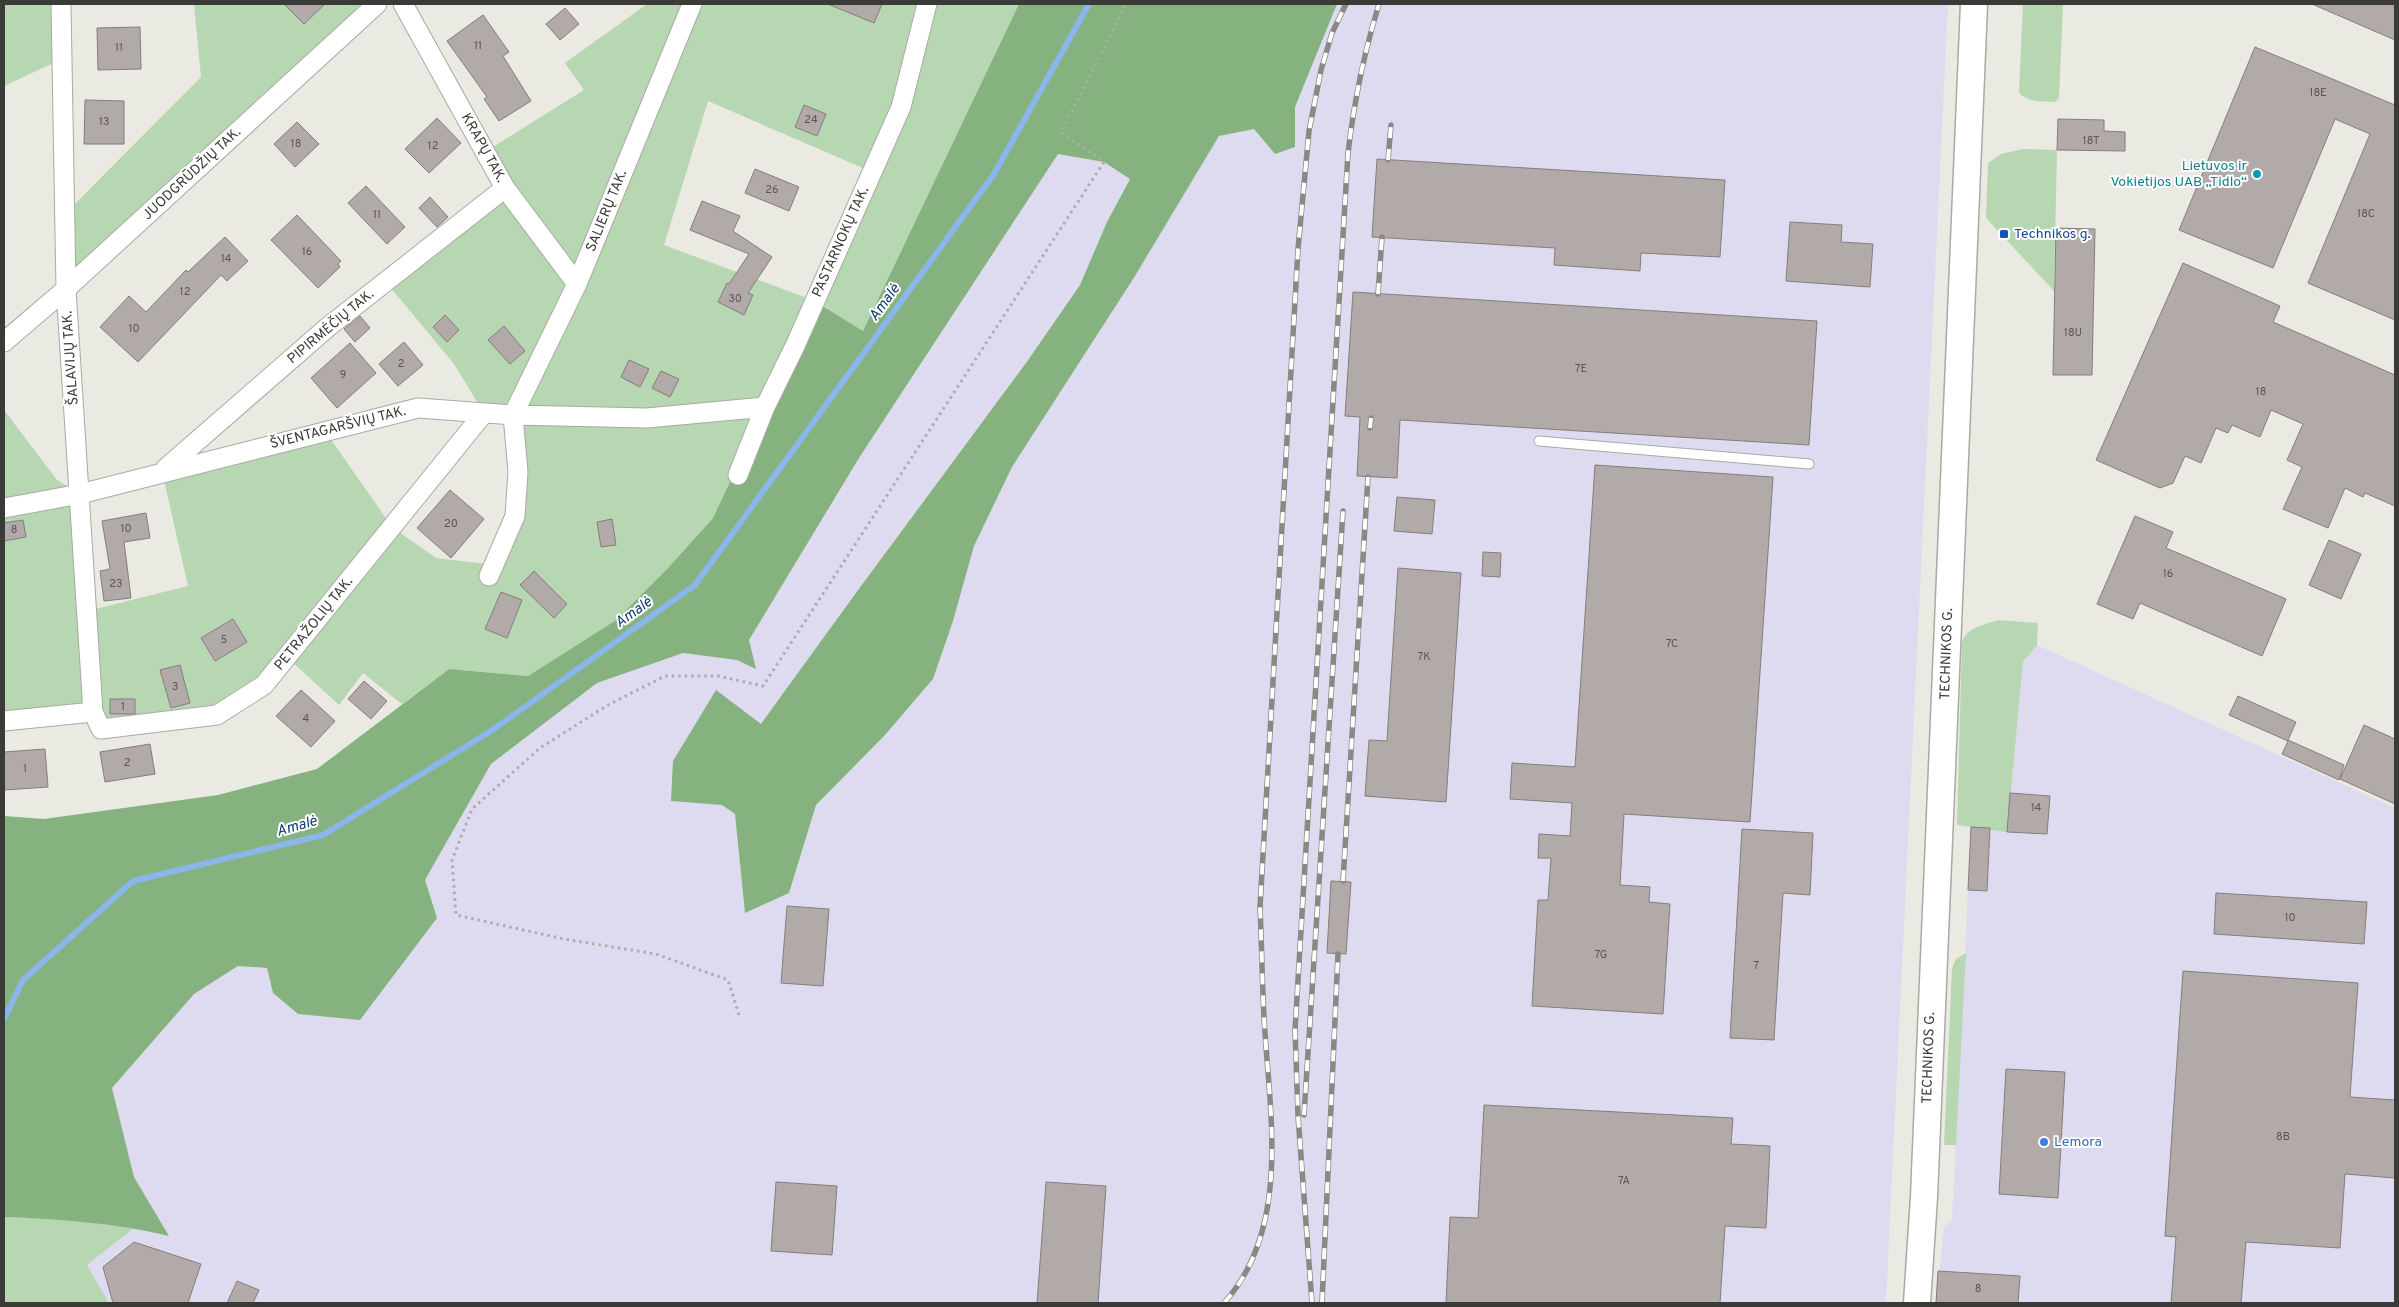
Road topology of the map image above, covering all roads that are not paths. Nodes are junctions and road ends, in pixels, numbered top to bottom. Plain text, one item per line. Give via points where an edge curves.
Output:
1 (61, 4) edge
2 (378, 4) edge
3 (404, 4) edge
4 (692, 4) edge
5 (927, 4) edge
6 (1974, 4) edge
7 (505, 188) junction
8 (577, 284) junction
9 (66, 289) junction
10 (4, 342) edge
11 (765, 407) junction
12 (484, 413) junction
13 (513, 416) junction
14 (1539, 441) dead end
15 (1809, 464) dead end
16 (162, 472) junction
17 (738, 475) dead end
18 (80, 494) junction
19 (4, 508) edge
20 (489, 576) dead end
21 (93, 712) junction
22 (4, 721) edge
23 (1917, 1303) edge

1 - 9 street, ŠALAVIJŲ TAK.
2 - 9 street, JUODGRŪDŽIŲ TAK.
3 - 7 street, KRAPŲ TAK.
4 - 8 street, SALIERŲ TAK.
5 - 11 street, PASTARNOKŲ TAK. via 900,107
6 - 23 street, TECHNIKOS G.
7 - 8 street, KRAPŲ TAK.
7 - 16 street, PIPIRMĖČIŲ TAK. via 328,327
8 - 13 street, SALIERŲ TAK.
9 - 10 street, JUODGRŪDŽIŲ TAK.
9 - 18 street, ŠALAVIJŲ TAK.
11 - 13 street, ŠVENTAGARŠVIŲ TAK. via 646,418
11 - 17 street, PASTARNOKŲ TAK.
12 - 13 street, ŠVENTAGARŠVIŲ TAK.
12 - 16 street, ŠVENTAGARŠVIŲ TAK. via 418,408
12 - 21 street, PETRAŽOLIŲ TAK. via 264,686 217,715 101,729
13 - 20 street via 518,472 515,516
14 - 15 lane
16 - 18 street, ŠVENTAGARŠVIŲ TAK.
18 - 19 street, ŠVENTAGARŠVIŲ TAK.
18 - 21 street, ŠALAVIJŲ TAK.
21 - 22 street

